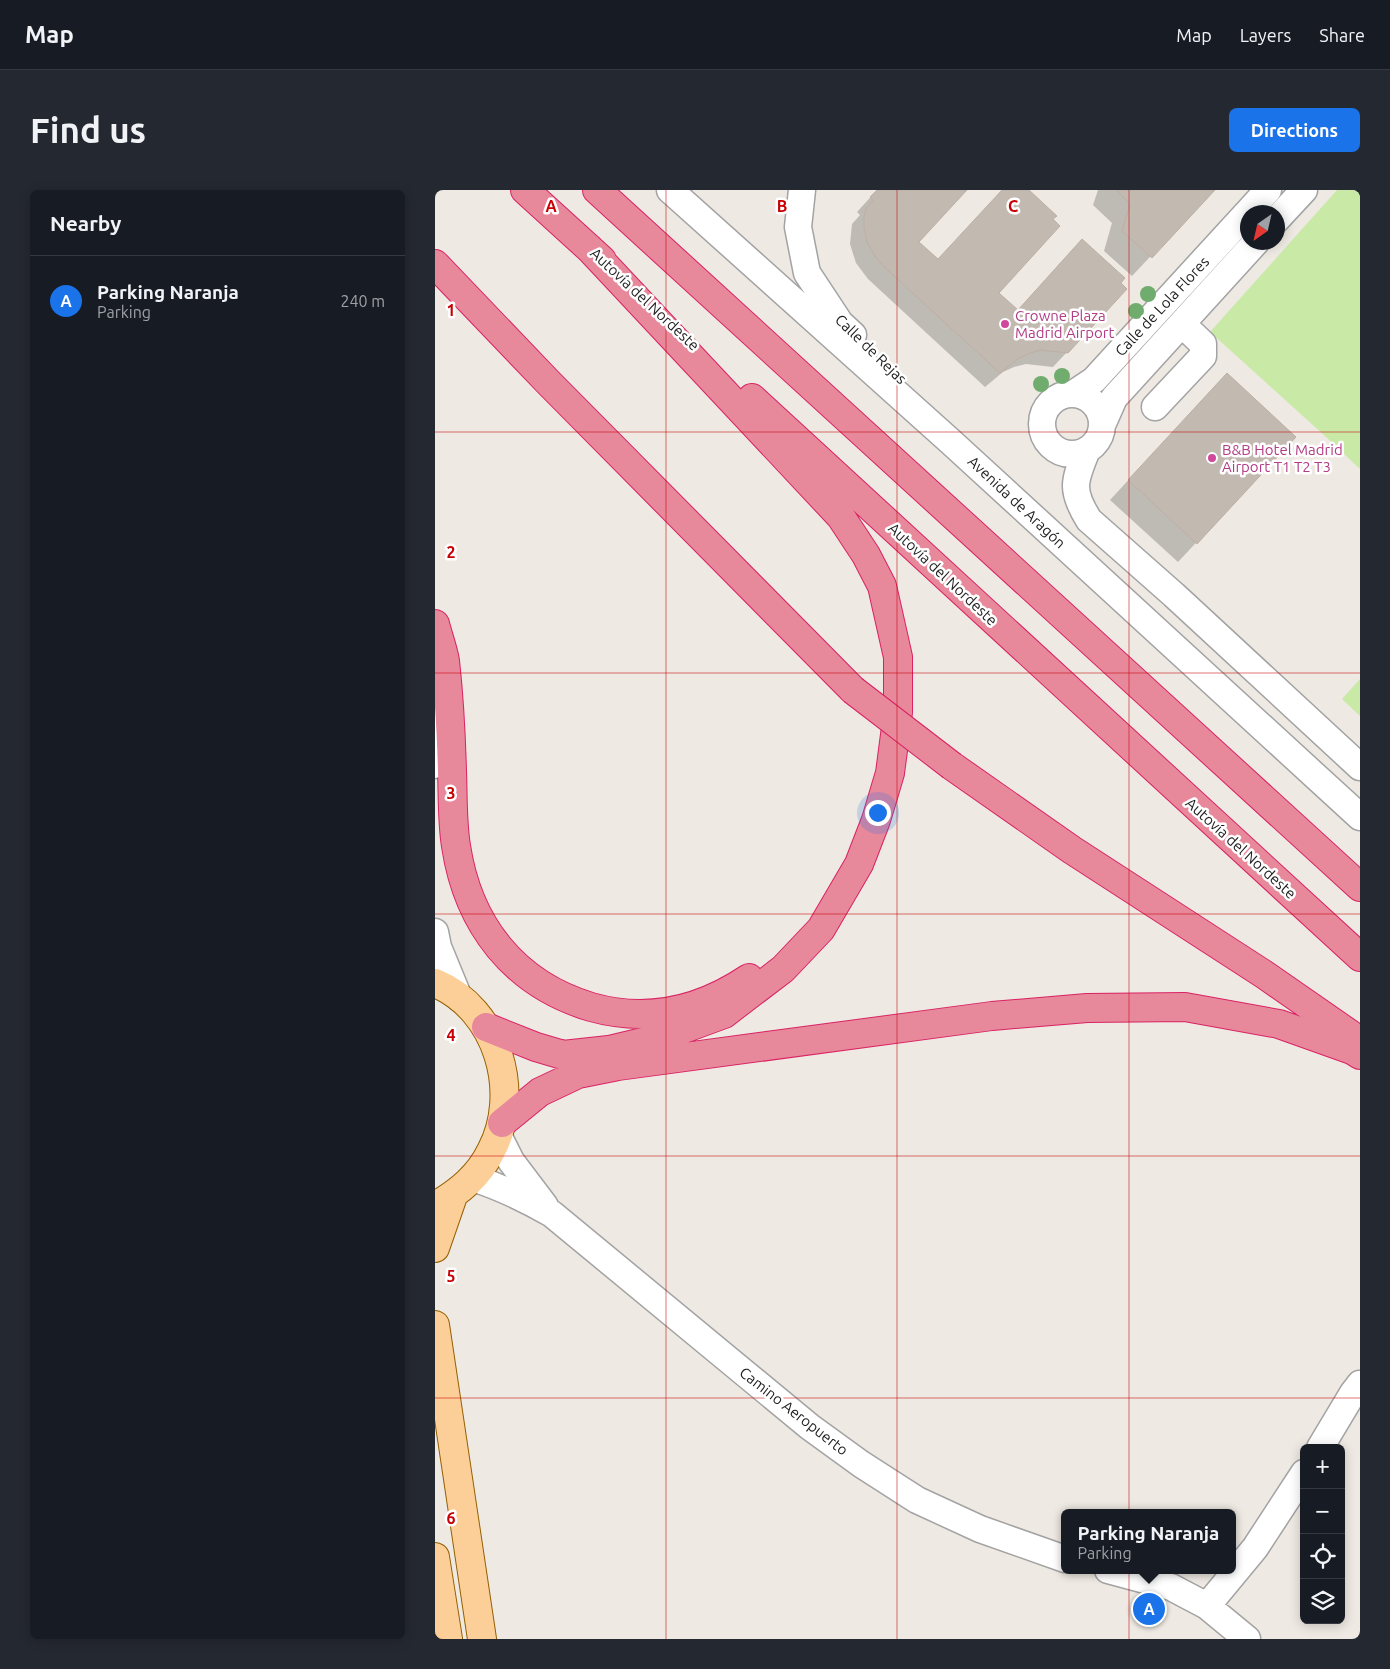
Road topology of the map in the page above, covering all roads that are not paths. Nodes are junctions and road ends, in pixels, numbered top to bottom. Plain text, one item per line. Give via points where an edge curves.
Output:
1 (525, 190) edge
2 (597, 190) edge
3 (670, 190) edge
4 (802, 190) edge
5 (1268, 190) edge
6 (1304, 190) edge
7 (1255, 205) edge
8 (1285, 210) edge
9 (1240, 222) edge
10 (589, 248) junction
11 (1249, 250) edge
12 (435, 264) edge
13 (1182, 324) junction
14 (1073, 394) junction
15 (1155, 407) dead end
16 (1103, 423) junction
17 (951, 442) junction
18 (1087, 450) junction
19 (435, 624) edge
20 (435, 691) edge
21 (435, 765) edge
22 (1360, 767) edge
23 (1360, 817) edge
24 (859, 864) junction
25 (1360, 887) edge
26 (435, 932) edge
27 (1360, 957) edge
28 (435, 983) edge
29 (459, 998) junction
30 (486, 1028) junction
31 (1360, 1041) edge
32 (1360, 1055) edge
33 (500, 1129) junction
34 (473, 1178) junction
35 (444, 1201) edge
36 (552, 1214) junction
37 (435, 1248) edge
38 (435, 1325) edge
39 (1360, 1384) edge
40 (1322, 1444) edge
41 (1300, 1479) edge
42 (435, 1557) edge
43 (1061, 1558) edge
44 (1236, 1571) edge
45 (1123, 1574) edge
46 (1233, 1574) edge
47 (1207, 1606) junction
48 (448, 1639) edge
49 (482, 1639) edge
50 (1247, 1639) edge

1 - 10 highway, Autovía del Nordeste
2 - 25 highway
3 - 17 street, Avenida de Aragón
4 - 17 street, Calle de Rejas via 799,227 807,273 840,323 919,394
5 - 7 street, Calle de Lola Flores
6 - 8 street
9 - 14 street, Calle de Lola Flores via 1094,380
10 - 24 highway via 841,518 867,555 882,586 898,657 898,712 890,773
10 - 27 highway, Autovía del Nordeste
11 - 13 street, Calle de Lola Flores
12 - 31 highway, bridge via 853,690 952,766 1072,850
13 - 15 street via 1203,344 1203,356
13 - 16 street, Calle de Lola Flores via 1114,398
14 - 16 street via 1094,402
14 - 18 street via 1064,395 1049,405 1042,422 1044,431 1047,439 1061,451 1079,453
16 - 18 street via 1100,436
17 - 23 street, Avenida de Aragón
18 - 22 street via 1076,480 1076,492 1089,520
19 - 24 highway via 445,659 455,837 463,877 474,908 489,934 517,967 544,988 571,1001 627,1015 655,1015 689,1007 732,990 777,959
20 - 21 street via 438,736
24 - 30 highway via 821,929 783,969 724,1014 659,1038 609,1050 563,1055
26 - 29 street
28 - 29 main road
29 - 30 main road
30 - 33 main road via 497,1050 503,1074 505,1098
32 - 33 highway via 1279,1024 1185,1007 1087,1008 992,1016 577,1074 540,1092
33 - 34 main road via 492,1150
33 - 36 street, Camino Aeropuerto via 511,1161
34 - 35 main road
34 - 36 street, Camino Aeropuerto via 496,1185
35 - 37 main road
36 - 43 street, Camino Aeropuerto via 810,1427 861,1464 917,1500 979,1529
38 - 49 main road
39 - 40 street
41 - 44 street
42 - 48 main road
45 - 47 street via 1171,1587
46 - 47 street
47 - 50 street

